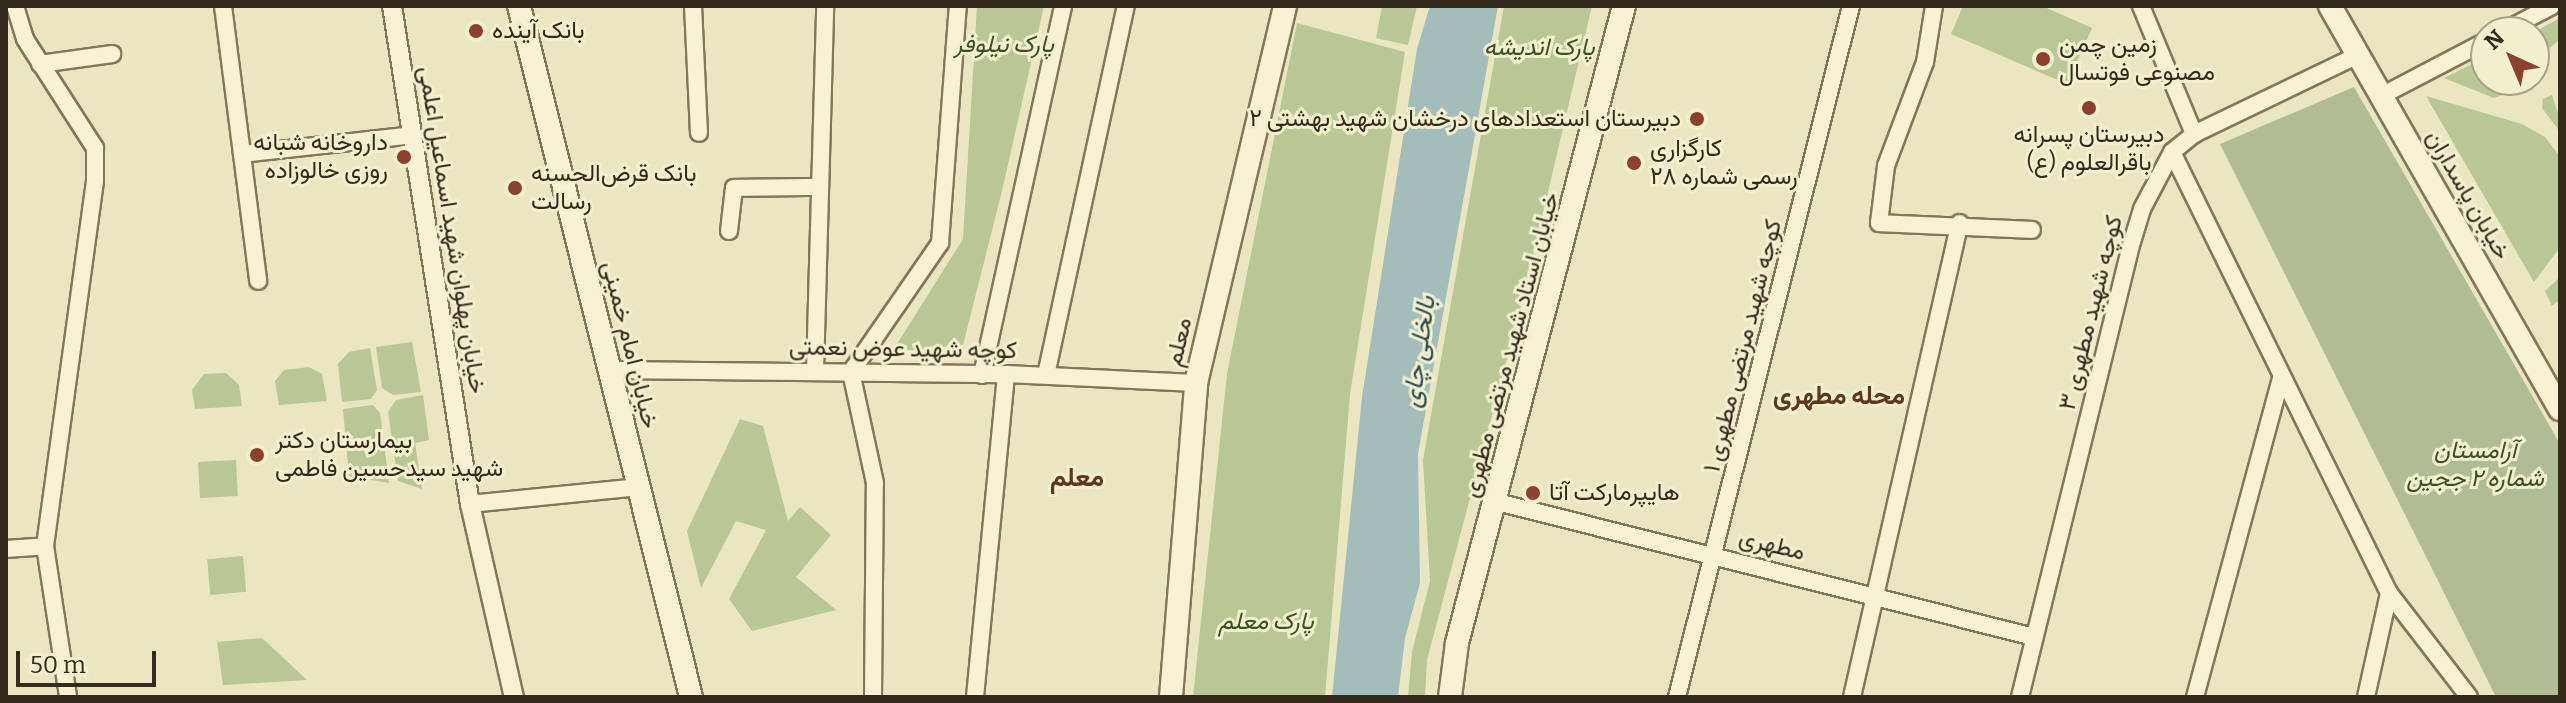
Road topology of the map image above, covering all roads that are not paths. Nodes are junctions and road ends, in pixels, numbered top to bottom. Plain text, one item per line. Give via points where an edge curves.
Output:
1 (15, 6) edge
2 (223, 6) edge
3 (392, 6) edge
4 (519, 6) edge
5 (693, 6) edge
6 (825, 6) edge
7 (958, 6) edge
8 (1063, 6) edge
9 (1126, 6) edge
10 (1285, 6) edge
11 (1624, 6) edge
12 (1851, 6) edge
13 (1934, 6) edge
14 (2141, 6) edge
15 (2330, 6) edge
16 (2552, 6) edge
17 (2533, 16) edge
18 (2470, 49) edge
19 (112, 54) dead end
20 (2358, 55) junction
21 (40, 64) junction
22 (2381, 96) junction
23 (699, 133) dead end
24 (2194, 134) junction
25 (413, 135) junction
26 (2172, 152) junction
27 (242, 154) junction
28 (820, 187) junction
29 (1960, 223) junction
30 (2032, 230) dead end
31 (729, 231) dead end
32 (258, 281) dead end
33 (610, 370) junction
34 (815, 372) junction
35 (851, 372) junction
36 (1006, 374) junction
37 (982, 375) junction
38 (1046, 375) junction
39 (2281, 378) junction
40 (1196, 383) junction
41 (2560, 409) edge
42 (639, 487) junction
43 (1497, 502) junction
44 (470, 504) junction
45 (45, 546) junction
46 (6, 549) edge
47 (1716, 555) junction
48 (2389, 593) junction
49 (1878, 596) junction
50 (2034, 637) junction
51 (68, 697) edge
52 (514, 697) edge
53 (691, 697) edge
54 (873, 697) edge
55 (975, 697) edge
56 (1171, 697) edge
57 (1450, 697) edge
58 (1677, 697) edge
59 (1852, 697) edge
60 (2020, 697) edge
61 (2195, 697) edge
62 (2366, 697) edge
63 (2469, 697) edge

1 - 21 street
2 - 27 street
3 - 25 street, خیابان پهلوان شهید اسماعیل اعلمی
4 - 33 main road, خیابان امام خمینی
5 - 23 street
6 - 28 street
7 - 35 street via 940,243
8 - 37 street
9 - 38 street
10 - 40 main road, معلم
11 - 43 main road, خیابان استاد شهید مرتضی مطهری
12 - 47 street, کوچه شهید مرتضی مطهری ۱
13 - 29 street via 1925,62 1886,166 1879,223
14 - 24 street
15 - 20 main road, خیابان پاسداران
16 - 17 street
18 - 22 street
19 - 21 street
20 - 22 main road, خیابان پاسداران
20 - 24 street, کوچه شهید مطهری ۳
21 - 45 street via 90,133 95,148 95,181
22 - 41 main road, خیابان پاسداران
24 - 26 street, کوچه شهید مطهری ۳
25 - 27 street
25 - 44 street, خیابان پهلوان شهید اسماعیل اعلمی
26 - 39 street
26 - 50 street, کوچه شهید مطهری ۳ via 2142,209 2132,242
27 - 32 street
28 - 31 street via 734,188
28 - 34 street
29 - 30 street
29 - 49 street
33 - 34 street, کوچه شهید عوض نعمتی
33 - 42 main road, خیابان امام خمینی
34 - 35 street, کوچه شهید عوض نعمتی
35 - 37 street, کوچه شهید عوض نعمتی
35 - 54 street via 875,483
36 - 37 street, کوچه شهید عوض نعمتی
36 - 38 street, کوچه شهید عوض نعمتی
36 - 55 street
38 - 40 street, کوچه شهید عوض نعمتی
39 - 48 street
39 - 61 street
40 - 56 main road, معلم
42 - 44 street
42 - 53 main road, خیابان امام خمینی
43 - 47 street, مطهری
43 - 57 main road, خیابان استاد شهید مرتضی مطهری via 1457,643
44 - 52 street, خیابان پهلوان شهید اسماعیل اعلمی
45 - 46 street
45 - 51 street
47 - 49 street, مطهری
47 - 58 street, کوچه شهید مرتضی مطهری ۱
48 - 62 street
48 - 63 street
49 - 50 street, مطهری
49 - 59 street
50 - 60 street, کوچه شهید مطهری ۳

